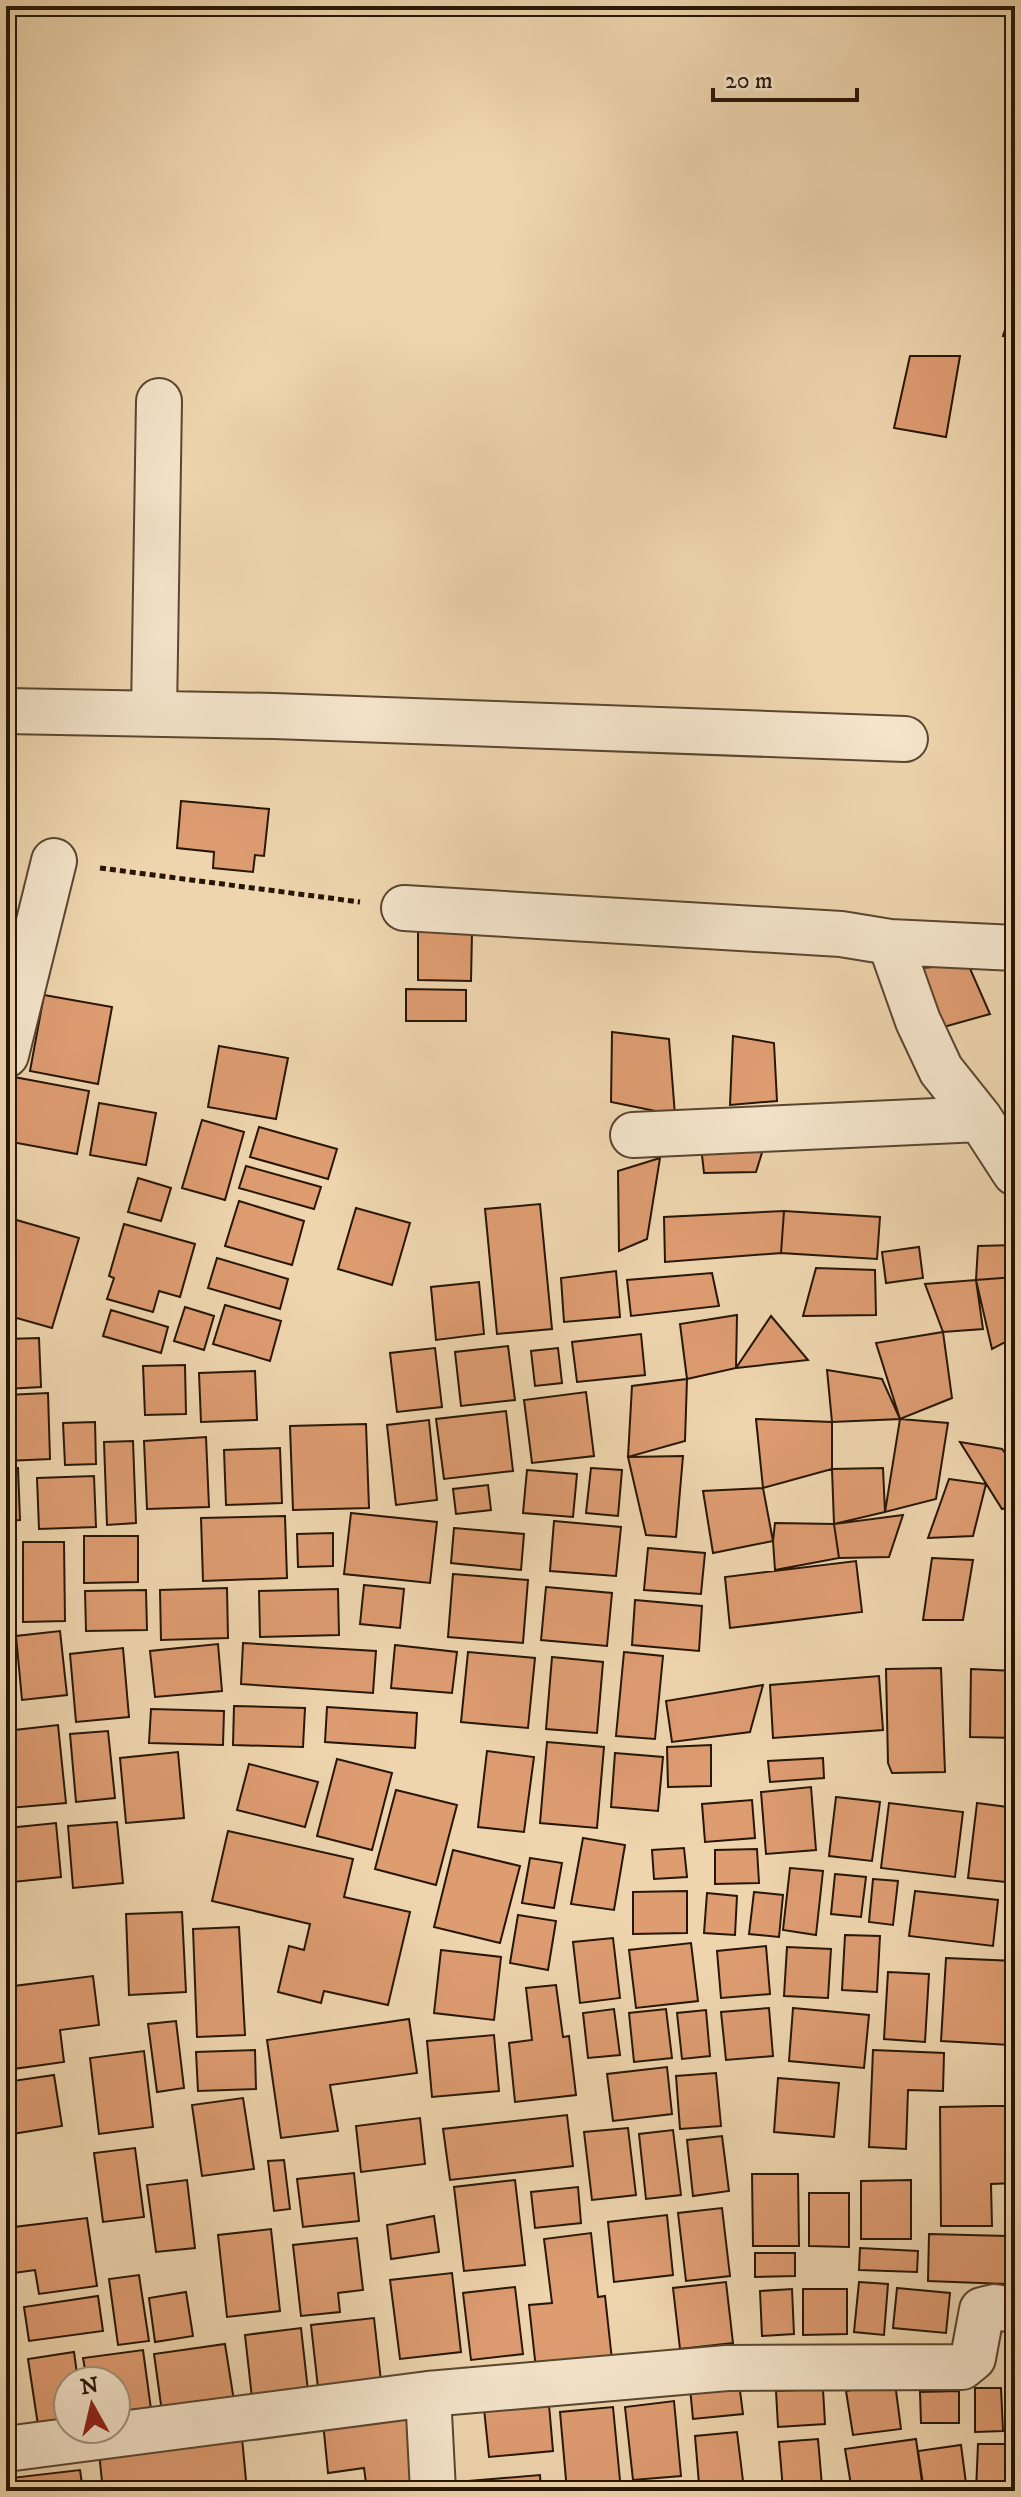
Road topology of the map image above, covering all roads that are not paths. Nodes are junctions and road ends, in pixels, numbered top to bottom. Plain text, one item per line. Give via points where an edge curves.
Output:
1 (159, 401) dead end
2 (6, 711) edge
3 (154, 713) junction
4 (905, 739) dead end
5 (54, 861) road end
6 (404, 908) road end
7 (890, 942) junction
8 (1015, 948) edge
9 (16, 982) edge
10 (6, 1055) edge
11 (980, 1119) junction
12 (633, 1135) dead end
13 (1015, 1173) edge
14 (1015, 2310) edge
15 (428, 2394) junction
16 (6, 2449) edge
17 (433, 2491) edge

1 - 3 street
2 - 3 street
3 - 4 street
5 - 9 street
6 - 7 street via 841,934
7 - 8 street
7 - 11 street via 941,1070
9 - 10 street
11 - 12 street
11 - 13 street
14 - 15 street via 982,2310 973,2358 962,2367 727,2368
15 - 16 street
15 - 17 street

